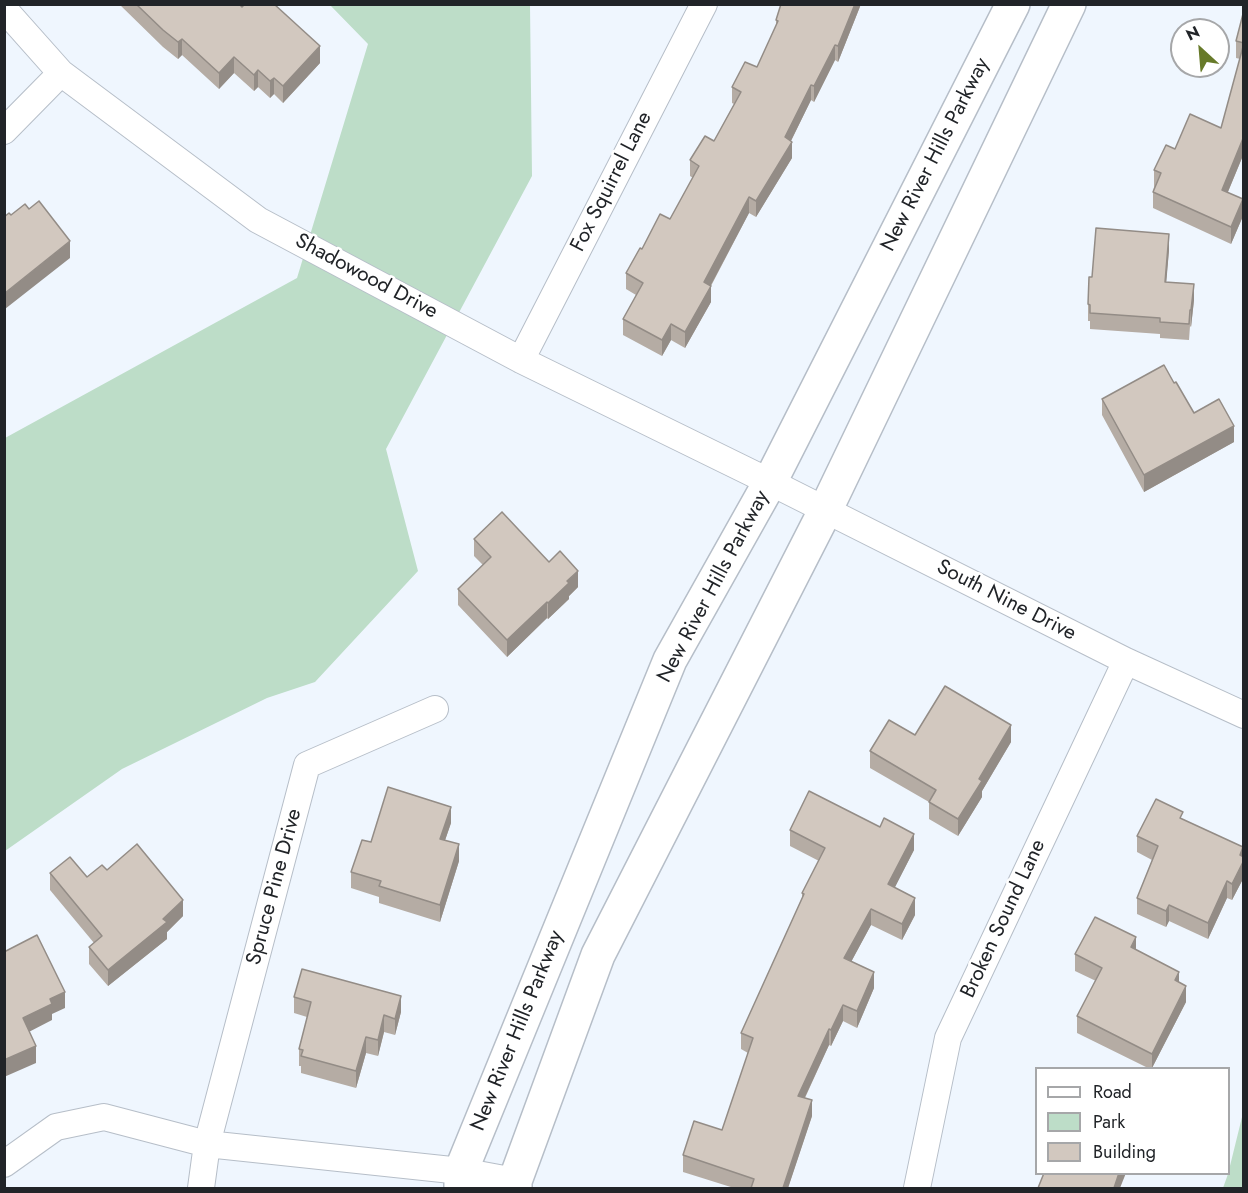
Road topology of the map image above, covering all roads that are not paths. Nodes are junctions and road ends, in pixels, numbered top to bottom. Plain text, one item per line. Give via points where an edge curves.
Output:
1 (704, 4) edge
2 (1012, 4) edge
3 (1069, 4) edge
4 (4, 9) edge
5 (61, 73) junction
6 (4, 131) edge
7 (521, 360) junction
8 (770, 482) junction
9 (825, 511) junction
10 (1126, 661) junction
11 (435, 709) dead end
12 (1244, 715) edge
13 (207, 1144) junction
14 (4, 1164) edge
15 (461, 1180) edge
16 (515, 1185) edge
17 (201, 1188) edge
18 (917, 1188) edge

1 - 7 street, Fox Squirrel Lane
2 - 8 street, New River Hills Parkway
3 - 9 street
4 - 5 street, Shadowood Drive
5 - 6 street
5 - 7 street, Shadowood Drive via 258,220
7 - 8 street, Shadowood Drive
8 - 9 street, South Nine Drive
8 - 15 street, New River Hills Parkway via 670,660
9 - 10 street, South Nine Drive
9 - 16 street via 598,954
10 - 12 street, South Nine Drive
10 - 18 street, Broken Sound Lane via 948,1038
11 - 13 street, Spruce Pine Drive via 307,765
13 - 14 street via 104,1117 56,1127
13 - 15 street
13 - 17 street, Spruce Pine Drive
15 - 16 street

